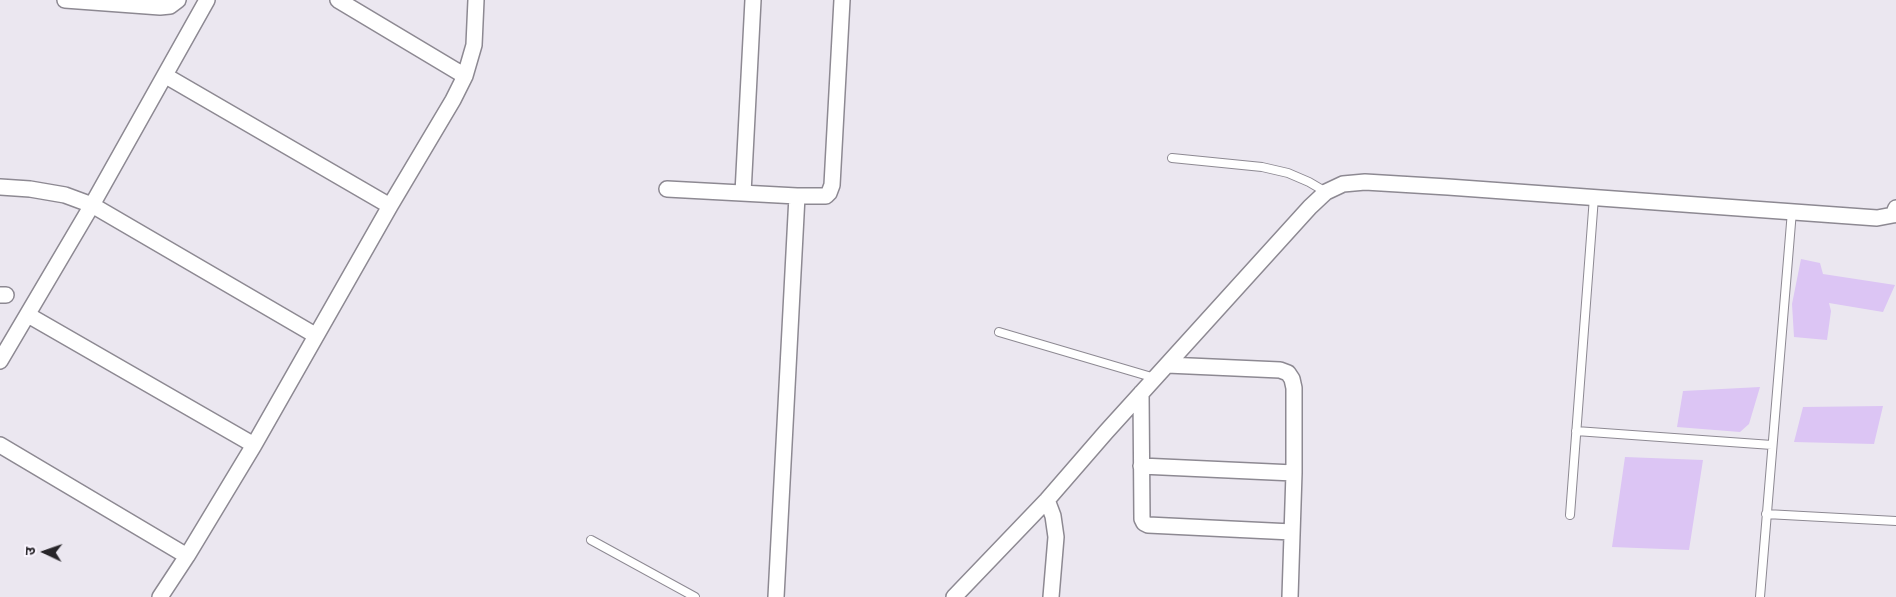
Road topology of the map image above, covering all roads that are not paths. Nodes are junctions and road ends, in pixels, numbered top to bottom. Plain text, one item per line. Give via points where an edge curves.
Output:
1 (65, 0) edge
2 (178, 0) edge
3 (208, 0) edge
4 (338, 0) edge
5 (476, 0) edge
6 (753, 0) edge
7 (842, 0) edge
8 (166, 76) junction
9 (465, 76) junction
10 (1172, 158) dead end
11 (0, 187) edge
12 (666, 189) dead end
13 (1326, 192) junction
14 (744, 193) junction
15 (797, 196) junction
16 (1594, 197) junction
17 (92, 204) junction
18 (390, 206) junction
19 (1792, 211) junction
20 (1895, 213) edge
21 (28, 315) junction
22 (999, 332) dead end
23 (315, 335) junction
24 (0, 361) edge
25 (1167, 365) junction
26 (1155, 378) junction
27 (1141, 393) junction
28 (1576, 431) junction
29 (0, 445) edge
30 (254, 445) junction
31 (1772, 445) junction
32 (1141, 466) junction
33 (1294, 473) junction
34 (1047, 500) junction
35 (1570, 514) dead end
36 (1766, 514) junction
37 (1896, 521) edge
38 (1292, 532) junction
39 (591, 540) dead end
40 (187, 556) junction
41 (160, 597) edge
42 (695, 597) edge
43 (776, 597) edge
44 (954, 597) edge
45 (1051, 597) edge
46 (1290, 597) edge
47 (1760, 597) edge

1 - 2 street via 160,6 170,6
3 - 8 street
4 - 9 street
5 - 9 street via 474,45
6 - 14 street
7 - 15 street via 832,189 826,196
8 - 17 street
8 - 18 street
9 - 18 street
10 - 13 lane via 1262,166 1288,173
11 - 17 street via 65,195
12 - 14 street
13 - 16 street via 1343,184 1365,182
13 - 25 street
14 - 15 street
15 - 43 street
16 - 19 street
16 - 28 lane
17 - 21 street
17 - 23 street
18 - 23 street
19 - 20 street via 1877,218
19 - 31 lane
21 - 24 street
21 - 30 street
22 - 26 lane
23 - 30 street
25 - 26 street
25 - 33 street via 1288,373 1294,388
26 - 27 street
27 - 32 street
27 - 34 street
28 - 31 lane
28 - 35 lane
29 - 40 street
30 - 40 street
31 - 36 lane
32 - 33 street
32 - 38 street via 1142,519 1148,525
33 - 38 street
34 - 44 street
34 - 45 street via 1056,537
36 - 37 lane
36 - 47 lane
38 - 46 street
39 - 42 lane
40 - 41 street

